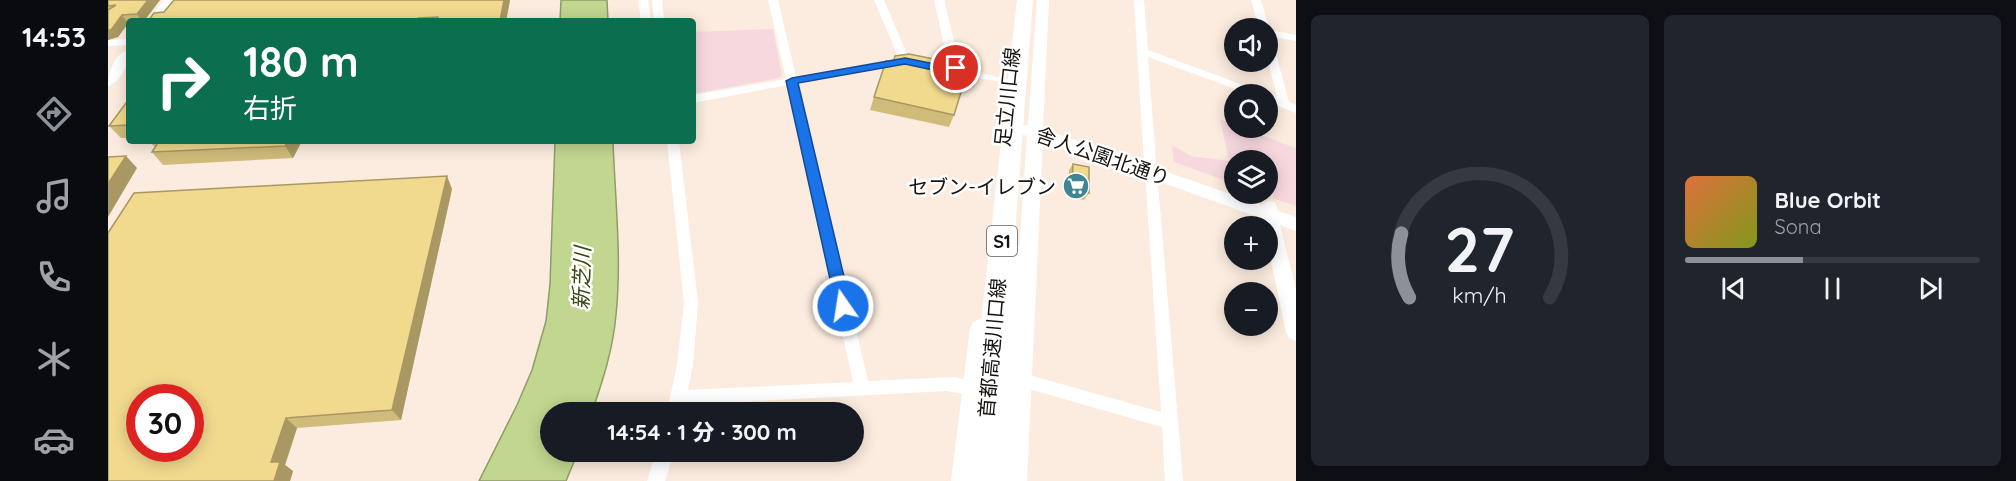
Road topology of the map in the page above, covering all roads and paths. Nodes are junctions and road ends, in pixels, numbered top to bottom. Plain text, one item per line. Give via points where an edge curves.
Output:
1 (171, 0) edge
2 (643, 0) edge
3 (657, 0) edge
4 (773, 0) edge
5 (879, 0) edge
6 (939, 0) edge
7 (1017, 0) edge
8 (1024, 0) edge
9 (1036, 0) edge
10 (1043, 0) edge
11 (1139, 0) edge
12 (1256, 0) edge
13 (157, 18) edge
14 (646, 18) edge
15 (659, 18) edge
16 (1261, 18) edge
17 (1278, 35) edge
18 (1296, 38) edge
19 (126, 42) edge
20 (108, 43) edge
21 (1143, 52) junction
22 (126, 58) edge
23 (936, 68) edge
24 (956, 72) junction
25 (1276, 72) edge
26 (108, 81) edge
27 (792, 81) junction
28 (1008, 82) junction
29 (1231, 84) edge
30 (696, 98) edge
31 (1278, 102) edge
32 (1284, 104) junction
33 (1296, 109) edge
34 (1004, 121) junction
35 (1036, 128) junction
36 (672, 144) edge
37 (1151, 167) junction
38 (1224, 189) edge
39 (1259, 204) edge
40 (1269, 209) junction
41 (1296, 214) edge
42 (1296, 224) edge
43 (1296, 332) edge
44 (1022, 380) junction
45 (862, 388) junction
46 (973, 389) junction
47 (678, 402) edge
48 (710, 402) edge
49 (1170, 422) junction
50 (662, 462) edge
51 (656, 481) edge
52 (963, 481) edge
53 (979, 481) edge
54 (999, 481) edge
55 (1015, 481) edge
56 (1174, 481) edge

1 - 13 main road
2 - 14 street
3 - 15 street
4 - 27 street
5 - 27 street via 910,62
6 - 24 street
7 - 28 main road, 足立川口線
8 - 53 highway, 首都高速川口線 / S1
9 - 54 highway, 首都高速川口線 / S1
10 - 35 main road, 足立川口線
11 - 21 street
12 - 16 street
17 - 18 street
19 - 20 street
21 - 29 street
21 - 37 street
22 - 26 main road
23 - 24 street
24 - 28 street
25 - 32 street
27 - 30 street
27 - 45 street
28 - 34 main road, 足立川口線
31 - 32 street
32 - 33 street
34 - 35 main road, 舎人公園北通り via 1018,128
34 - 46 main road, 足立川口線
35 - 37 main road, 舎人公園北通り
35 - 44 main road, 足立川口線
36 - 47 street via 691,303
37 - 38 main road, 舎人公園北通り
37 - 40 main road, 舎人公園北通り
37 - 49 street
39 - 40 main road, 舎人公園北通り
40 - 41 main road, 舎人公園北通り
40 - 42 main road, 舎人公園北通り
40 - 43 main road
44 - 49 street
44 - 55 main road, 足立川口線
45 - 46 street via 955,384
45 - 48 street
46 - 52 main road, 足立川口線
49 - 56 street
50 - 51 street

